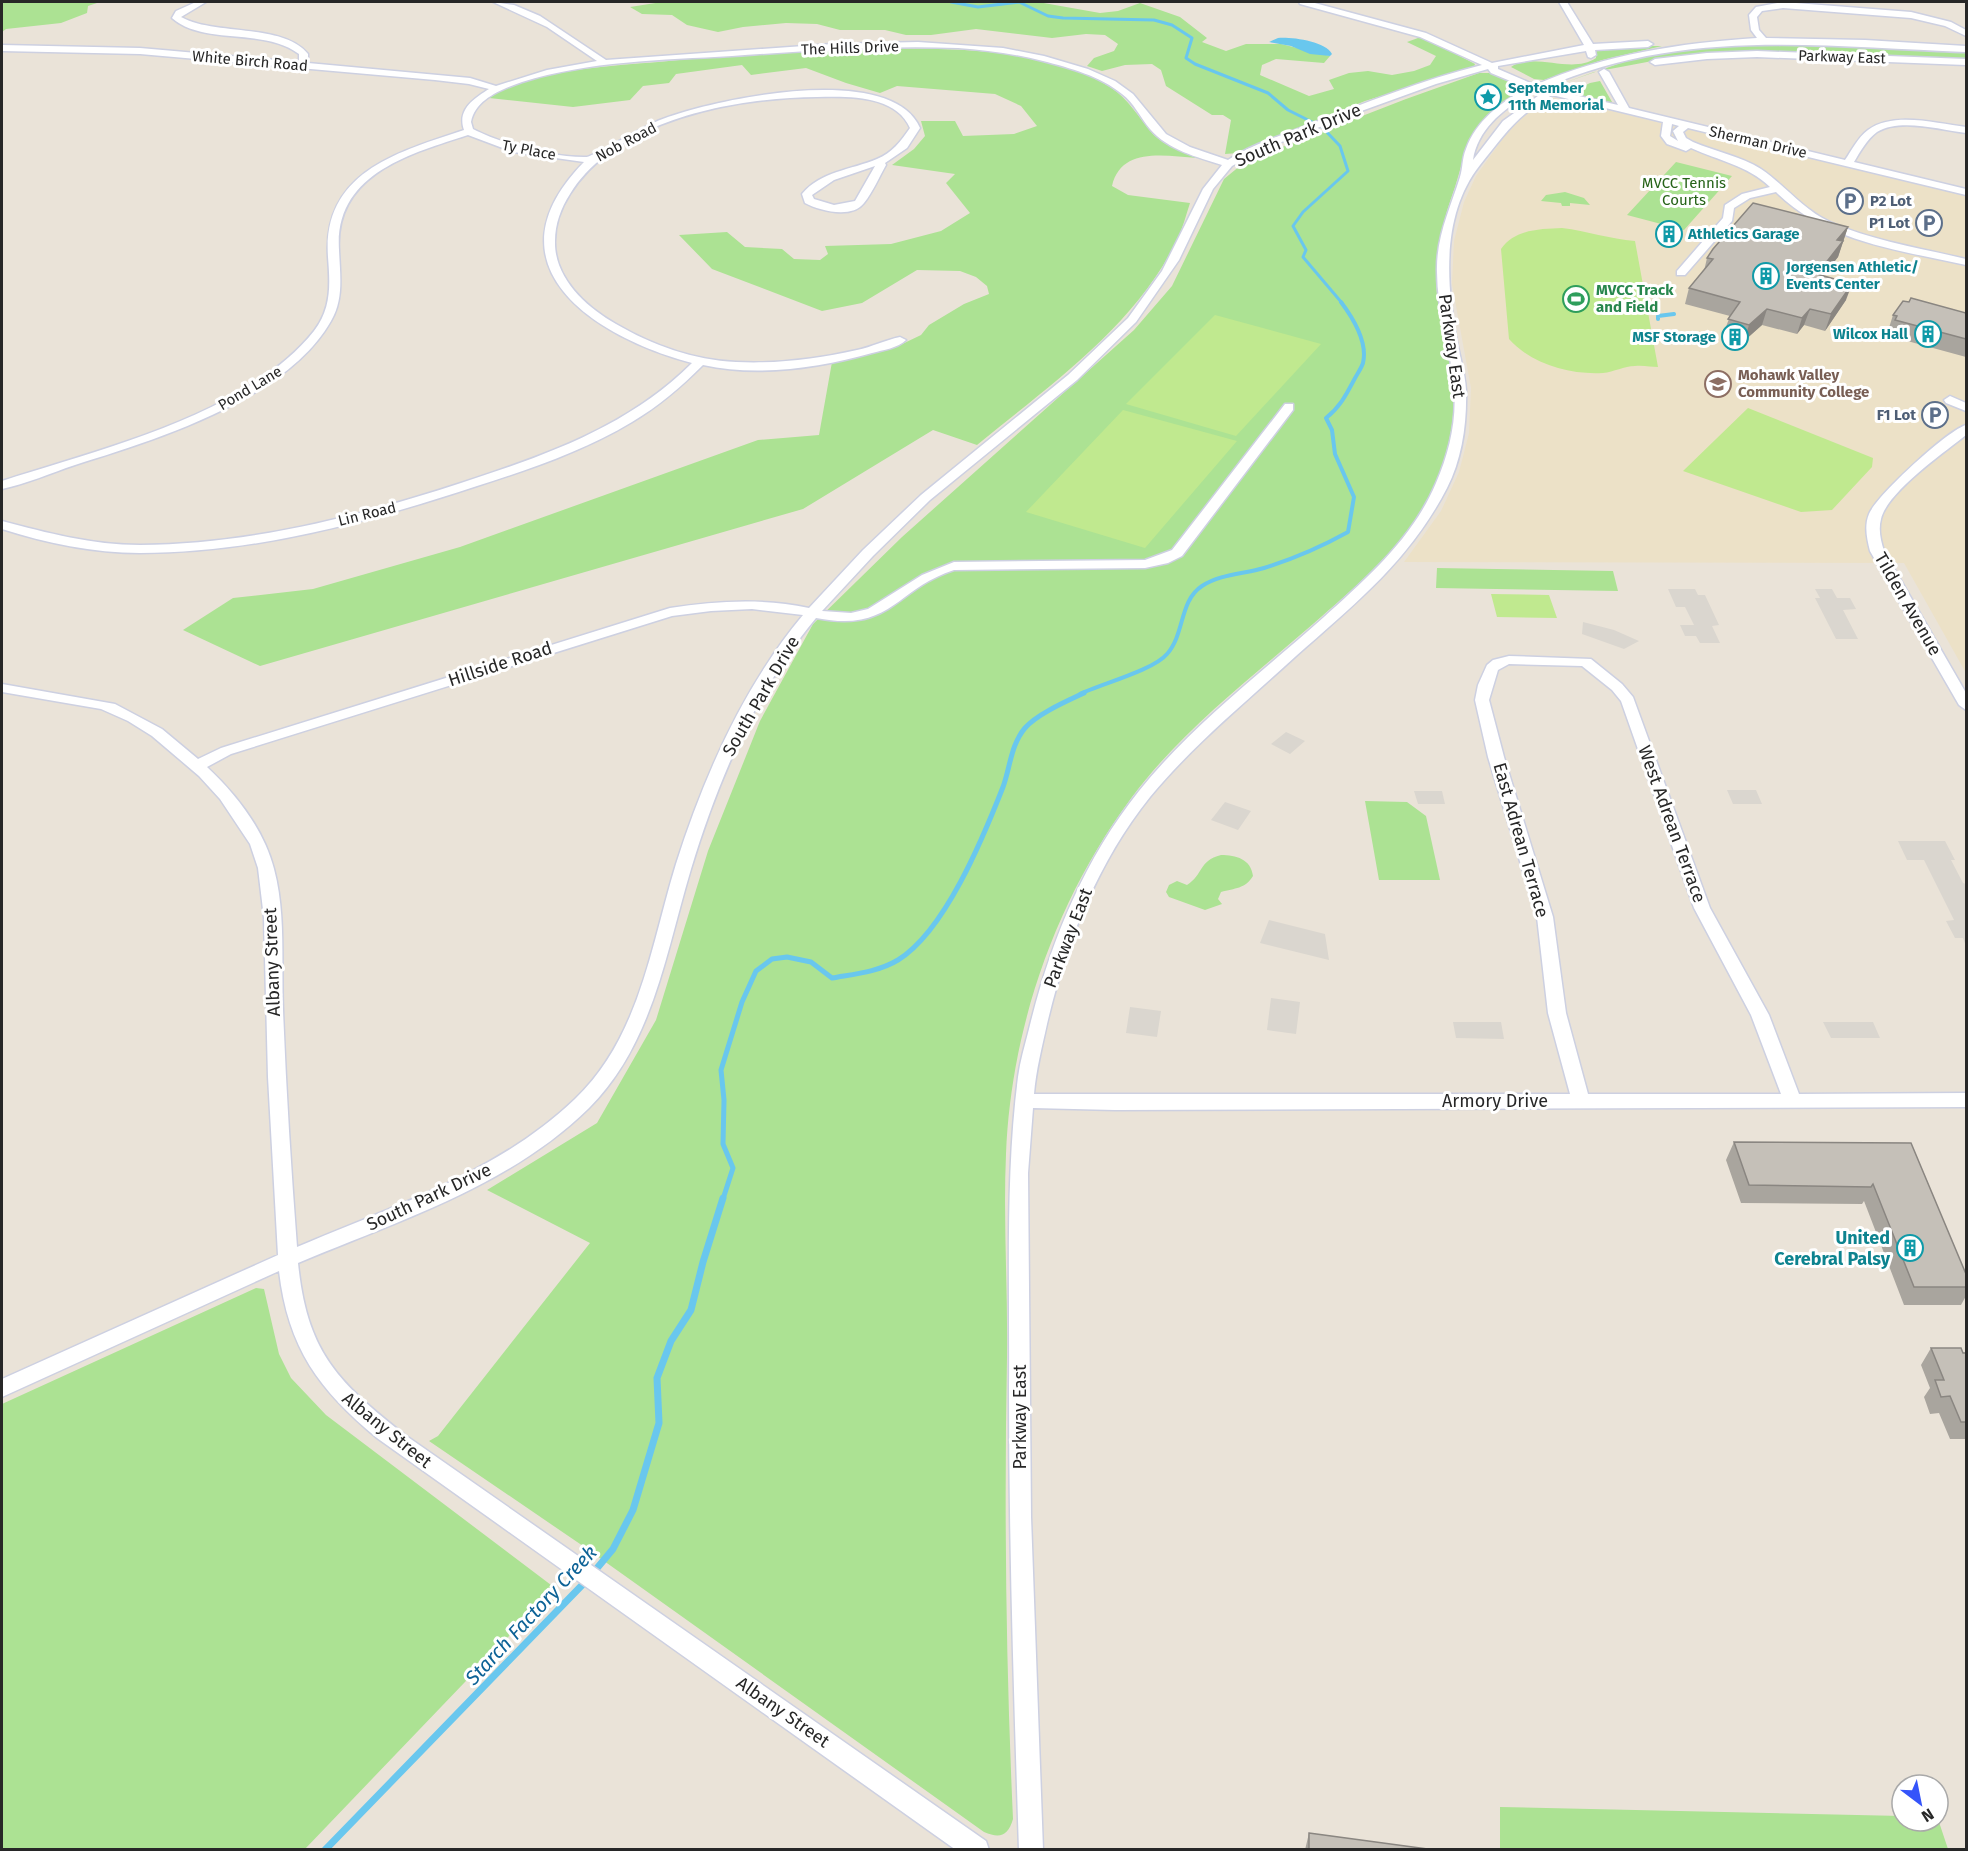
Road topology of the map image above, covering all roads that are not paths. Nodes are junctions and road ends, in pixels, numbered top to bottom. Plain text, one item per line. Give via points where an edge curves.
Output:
1 (202, 2) edge
2 (497, 2) edge
3 (1303, 2) edge
4 (1563, 2) edge
5 (1966, 33) edge
6 (1765, 42) junction
7 (1696, 44) junction
8 (1590, 47) junction
9 (2, 48) edge
10 (1966, 49) edge
11 (1563, 62) dead end
12 (1576, 62) dead end
13 (1966, 62) edge
14 (605, 64) junction
15 (303, 65) junction
16 (1496, 65) junction
17 (1604, 72) junction
18 (1537, 87) junction
19 (497, 89) junction
20 (1550, 92) junction
21 (1625, 110) junction
22 (1668, 121) junction
23 (1686, 125) junction
24 (1966, 130) edge
25 (470, 131) junction
26 (591, 160) junction
27 (880, 162) junction
28 (1230, 164) junction
29 (1848, 164) junction
30 (1468, 171) junction
31 (1775, 187) junction
32 (1966, 192) edge
33 (1966, 262) edge
34 (1681, 273) dead end
35 (900, 340) dead end
36 (700, 361) junction
37 (1950, 400) dead end
38 (1289, 407) dead end
39 (1966, 407) edge
40 (1966, 429) edge
41 (2, 484) edge
42 (2, 525) edge
43 (812, 613) junction
44 (1485, 685) joint
45 (2, 688) edge
46 (1966, 705) edge
47 (196, 766) junction
48 (1966, 1100) edge
49 (1023, 1101) junction
50 (1581, 1101) junction
51 (1794, 1101) junction
52 (289, 1260) junction
53 (2, 1388) edge
54 (977, 1850) edge
55 (1031, 1850) edge

1 - 15 street via 176,18 192,26 285,42 302,52
2 - 14 street via 534,16
3 - 16 street, Sherman Drive via 1424,35
4 - 8 street
5 - 6 street via 1922,16 1776,5 1759,9 1752,17 1755,30
6 - 7 street, Parkway East
6 - 10 street, Parkway East
7 - 8 street, Parkway East
7 - 18 street, Parkway East via 1601,63
8 - 12 street via 1590,58
8 - 16 street, South Park Drive
9 - 15 street, White Birch Road via 120,50
11 - 16 street
13 - 17 street, Parkway East via 1717,56 1660,61
14 - 19 street, The Hills Drive via 526,78
14 - 28 street, The Hills Drive via 880,46 1014,52 1101,77 1133,98 1162,135 1199,155
15 - 19 street, White Birch Road via 470,81
16 - 18 street, Sherman Drive via 1494,71
16 - 28 street, South Park Drive via 1360,108 1261,147
17 - 20 street, Parkway East
17 - 21 street
18 - 20 street, Sherman Drive
18 - 30 street, Parkway East via 1514,98 1484,126 1474,140
19 - 25 street, The Hills Drive via 473,105 466,118
20 - 21 street, Sherman Drive
20 - 30 street, Parkway East via 1510,118
21 - 22 street, Sherman Drive
22 - 23 street, Sherman Drive
22 - 31 street via 1664,133 1671,142 1746,170
23 - 29 street, Sherman Drive
23 - 31 street via 1677,133 1684,141 1746,164
24 - 29 street via 1908,124 1884,126 1867,136
25 - 26 street, Ty Place via 509,147
25 - 41 street, Pond Lane via 408,153 369,173 348,192 339,204 333,226 338,284 332,309 307,346 273,376 190,420
26 - 27 street, Nob Road via 675,117 751,97 805,93 880,100 905,111 915,128 912,136
26 - 36 street, Nob Road via 554,212 549,252 560,282 602,322 629,336
27 - 27 street, Nob Road via 859,203 852,207 830,208 809,201 807,195 813,188 828,179
28 - 43 street, South Park Drive via 1204,195 1164,278 1134,317 1105,348 915,508
29 - 32 street, Sherman Drive
30 - 49 street, Parkway East via 1450,217 1444,247 1444,292 1460,386 1460,417 1442,485 1398,554 1189,745 1144,795 1106,850 1077,904 1048,986
31 - 33 street via 1802,210 1843,230
31 - 34 street via 1746,196 1729,207 1728,219
35 - 36 street, Nob Road via 846,355 788,363 742,365
36 - 42 street, Lin Road via 654,403 576,445 458,489 348,520 244,541 139,549 59,542
37 - 39 street
38 - 43 street, Hillside Road via 1177,553 1163,560 1145,564 948,567 879,609 862,615
40 - 46 street, Tilden Avenue via 1887,498 1875,516 1873,531 1877,551
43 - 47 street, Hillside Road via 740,604 670,612 226,751
43 - 52 street, South Park Drive via 781,656 733,738 717,774 638,1018 613,1067 586,1099 555,1126 489,1172
44 - 50 street, East Adrean Terrace via 1482,700 1496,757 1545,916 1557,1013
44 - 51 street, West Adrean Terrace via 1492,668 1509,660 1579,660 1593,666 1623,693 1705,915 1760,1015
45 - 47 street, Albany Street via 108,706 137,718
47 - 52 street, Albany Street via 236,806 266,867
48 - 51 street, Armory Drive
49 - 50 street, Armory Drive
49 - 55 street, Parkway East via 1018,1173 1020,1517
50 - 51 street, Armory Drive
52 - 53 street, South Park Drive
52 - 54 street, Albany Street via 292,1297 305,1340 325,1376 345,1398 398,1442

